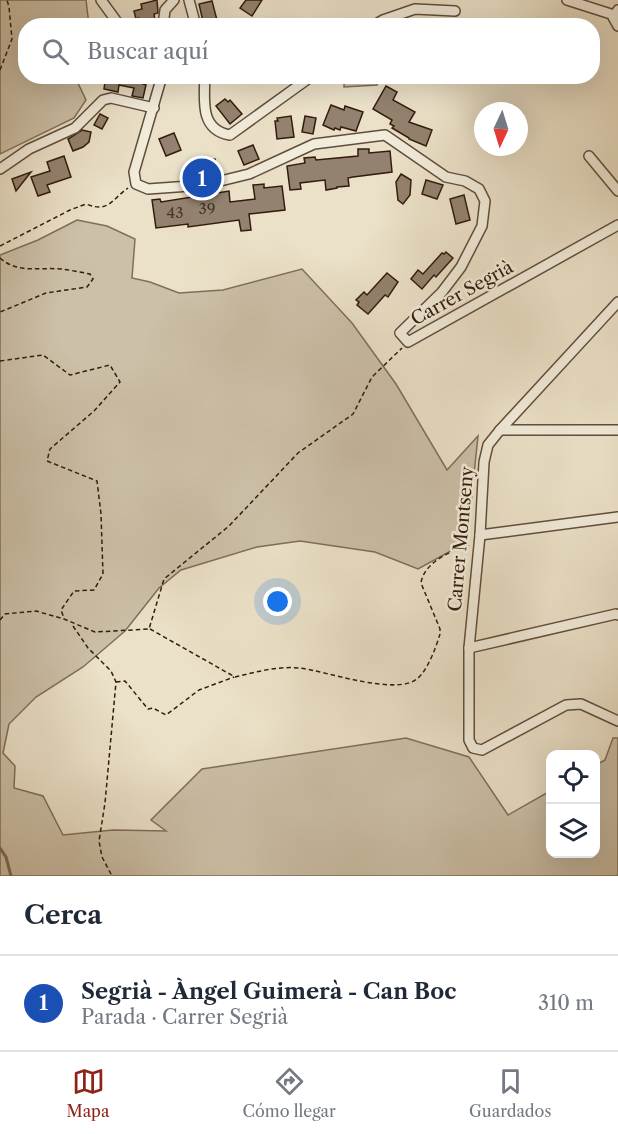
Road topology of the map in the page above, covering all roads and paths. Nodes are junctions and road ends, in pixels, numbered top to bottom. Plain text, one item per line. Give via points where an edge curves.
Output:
1 (7, 0) edge
2 (101, 0) edge
3 (174, 0) edge
4 (189, 0) edge
5 (567, 0) edge
6 (455, 11) dead end
7 (616, 12) edge
8 (114, 18) edge
9 (164, 18) edge
10 (194, 18) edge
11 (389, 18) edge
12 (618, 26) edge
13 (0, 70) edge
14 (160, 84) edge
15 (205, 84) edge
16 (301, 84) edge
17 (154, 108) junction
18 (589, 156) dead end
19 (0, 169) edge
20 (136, 184) junction
21 (618, 191) edge
22 (618, 225) edge
23 (0, 246) edge
24 (0, 258) edge
25 (618, 302) edge
26 (0, 312) edge
27 (408, 342) junction
28 (0, 361) edge
29 (500, 430) junction
30 (618, 430) edge
31 (618, 517) edge
32 (479, 538) junction
33 (618, 615) edge
34 (0, 620) edge
35 (64, 620) junction
36 (72, 624) junction
37 (149, 628) junction
38 (469, 648) junction
39 (235, 677) junction
40 (116, 682) junction
41 (618, 721) edge
42 (112, 876) edge

1 - 13 path via 12,39
2 - 8 street
3 - 9 street via 165,10
4 - 10 street
5 - 7 street
6 - 11 street via 415,9
7 - 12 street via 614,21
14 - 17 street
15 - 16 street via 205,114 220,133 230,135
17 - 19 street via 111,98 103,100 75,128 29,149
17 - 20 street via 134,172
18 - 21 street
20 - 23 path via 104,208 86,204
20 - 27 street, Carrer Segrià via 148,189 204,185 249,174 314,144 386,135 446,177 479,189 485,201 482,226 461,267 442,292 399,333
22 - 27 street, Carrer Segrià
24 - 26 path via 6,264 25,269 60,268 90,274 93,279 87,287 46,293
25 - 29 street, Carrer Montseny
27 - 37 path via 372,377 353,414 298,453 229,526 164,579
28 - 35 path via 43,355 70,375 110,365 120,382 50,449 47,461 98,481 103,574 94,590 74,591 61,610
29 - 30 street
29 - 32 street, Carrer Montseny via 488,445 484,462
31 - 32 street
32 - 38 street, Carrer Montseny
32 - 39 path via 431,564 422,577 421,584 440,634 417,679 407,684 387,684 278,667
33 - 38 street
34 - 35 path via 5,614 36,610
35 - 36 path
36 - 37 path via 95,632
36 - 40 path
37 - 39 path
38 - 41 street, Carrer Montseny via 469,740 473,748 482,750 567,705 581,704
39 - 40 path via 199,690 166,715 148,709 125,681
40 - 42 path via 99,842

